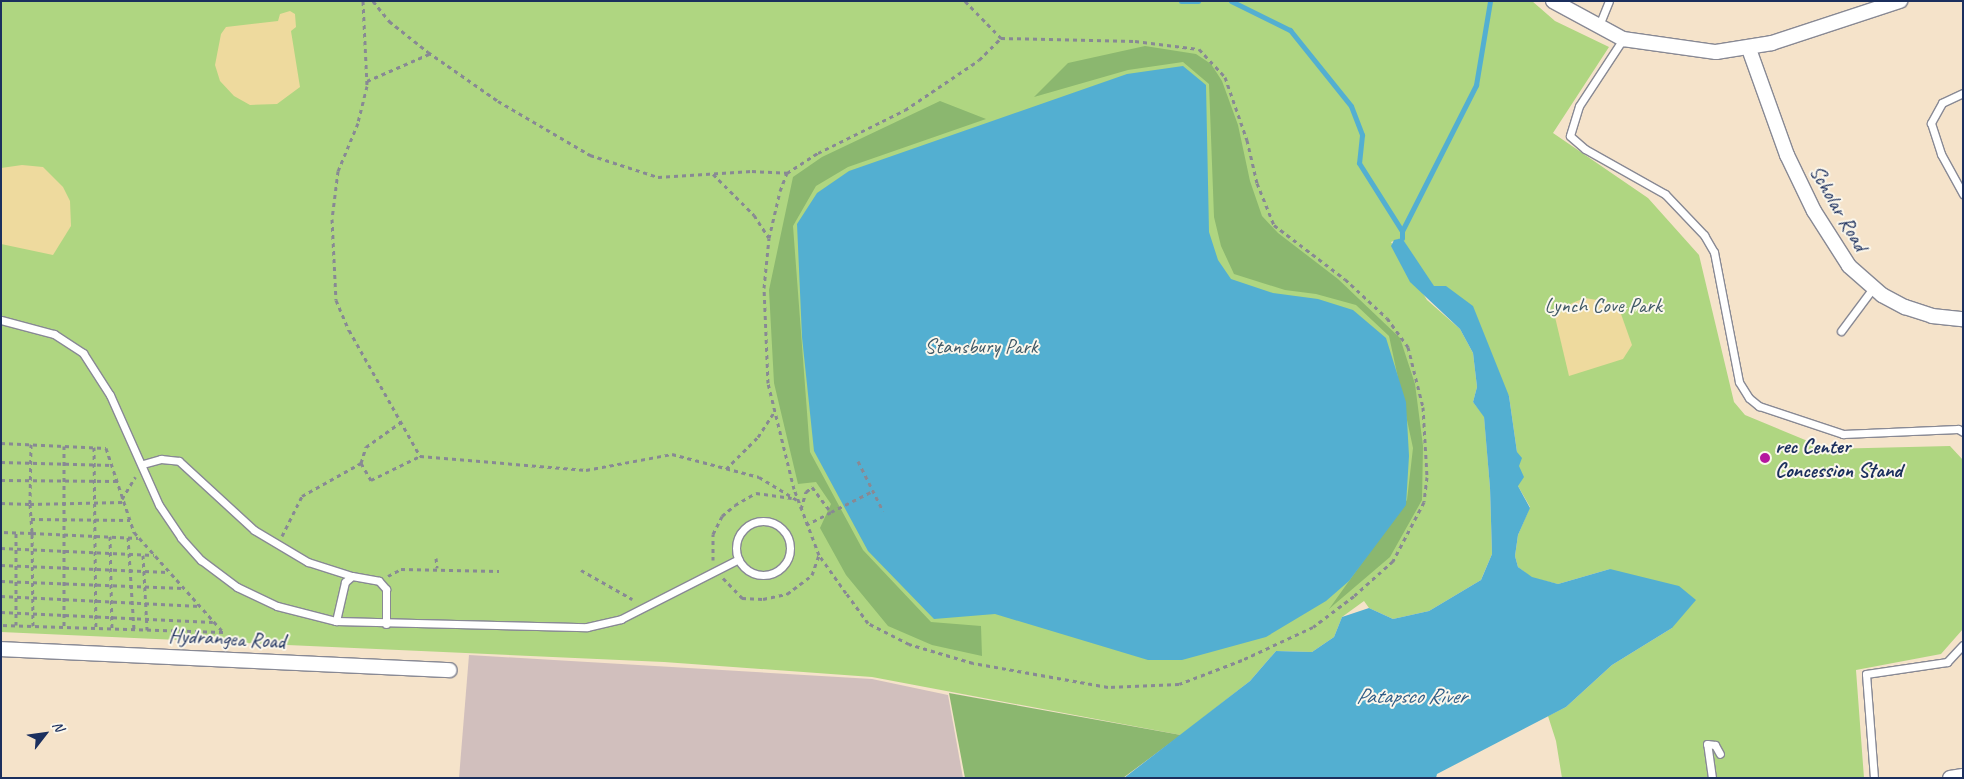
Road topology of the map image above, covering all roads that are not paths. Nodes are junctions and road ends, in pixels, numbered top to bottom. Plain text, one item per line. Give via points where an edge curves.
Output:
1 (1554, 1) edge
2 (1609, 1) edge
3 (1900, 1) edge
4 (1598, 28) junction
5 (1623, 39) junction
6 (1749, 49) junction
7 (1963, 92) edge
8 (1963, 194) edge
9 (1873, 288) junction
10 (1963, 318) edge
11 (1, 320) edge
12 (1841, 331) dead end
13 (1963, 432) edge
14 (143, 464) junction
15 (739, 559) junction
16 (352, 576) junction
17 (336, 621) junction
18 (386, 624) junction
19 (1963, 644) edge
20 (1, 649) edge
21 (450, 670) dead end
22 (1720, 754) dead end
23 (1963, 776) edge
24 (1712, 778) edge
25 (1874, 778) edge
26 (1950, 778) edge

1 - 4 street
2 - 4 lane
3 - 6 street
4 - 5 street
5 - 6 street via 1686,50
5 - 13 lane via 1579,106 1570,136 1585,149 1665,194 1704,236 1714,252 1739,382 1749,398 1759,406 1843,434 1958,429
6 - 9 street, Scholar Road via 1787,154 1814,211 1849,266
7 - 8 lane via 1942,103 1931,123 1941,154
9 - 10 street, Scholar Road via 1914,310 1932,316
9 - 12 lane
11 - 14 lane via 54,334 83,353 97,371
14 - 16 lane via 161,459 179,461 238,519 308,562
14 - 17 lane via 168,520 201,560 237,587 276,606
15 - 15 lane via 751,572 762,575 774,572 789,556 789,538 773,522 756,521 739,536 736,548
15 - 18 lane via 621,620 587,627
16 - 17 lane via 345,582
16 - 18 lane via 379,581 386,589
17 - 18 lane
19 - 25 lane via 1947,662 1866,674
20 - 21 street, Hydrangea Road
22 - 24 lane via 1715,745 1707,744
23 - 26 street

